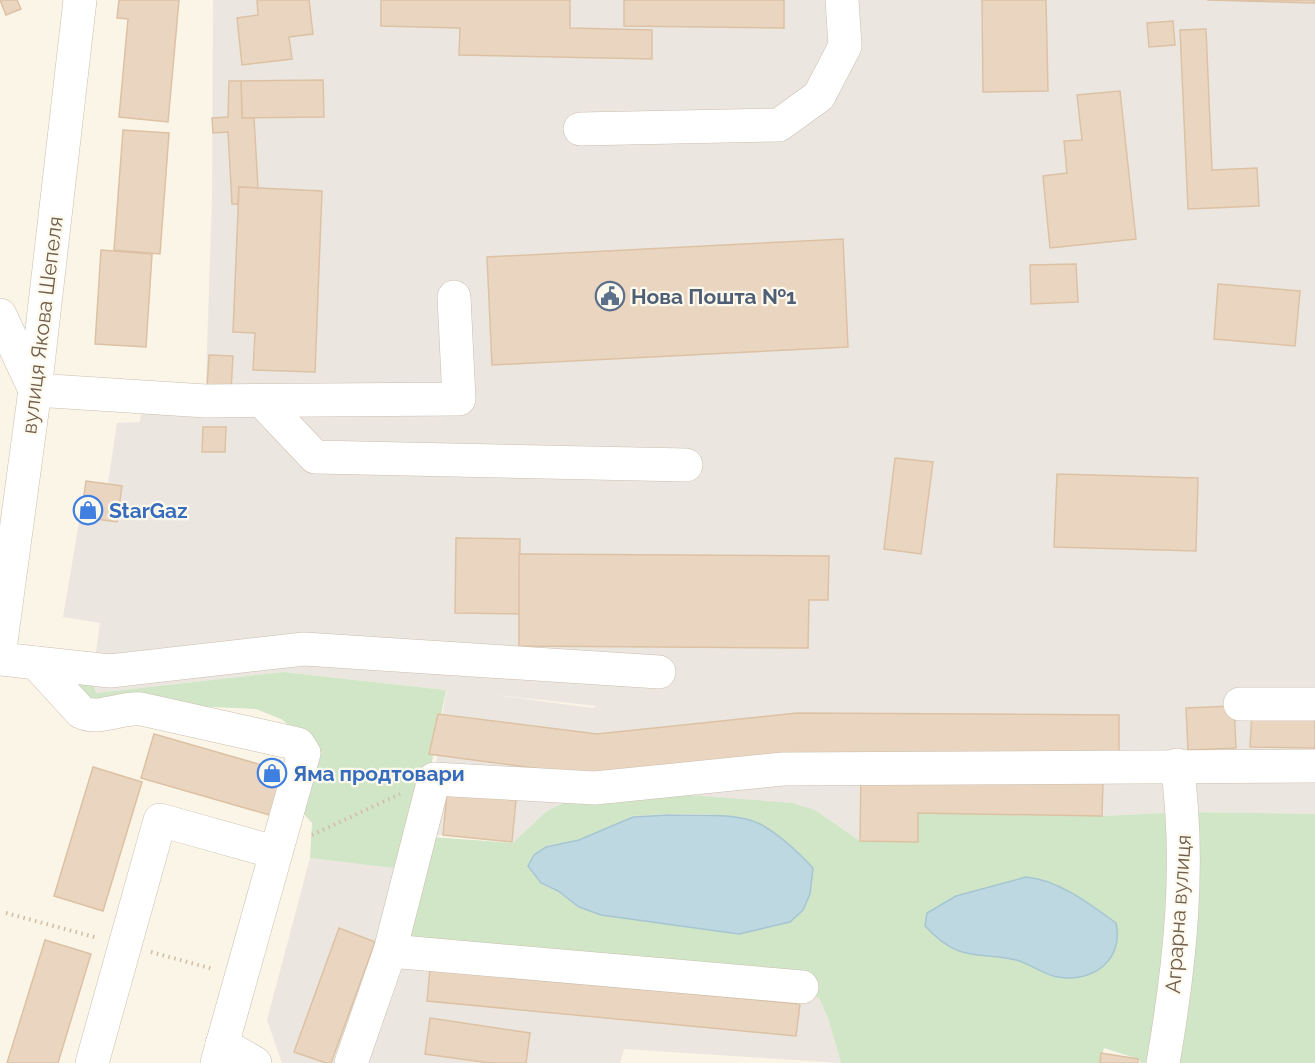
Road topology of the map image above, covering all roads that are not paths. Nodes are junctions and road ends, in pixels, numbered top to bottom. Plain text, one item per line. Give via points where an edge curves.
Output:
1 (80, 0) edge
2 (842, 0) edge
3 (580, 129) dead end
4 (454, 297) dead end
5 (0, 315) edge
6 (35, 390) junction
7 (263, 402) junction
8 (686, 465) dead end
9 (0, 649) edge
10 (0, 659) edge
11 (36, 663) junction
12 (659, 672) dead end
13 (1240, 704) dead end
14 (1315, 704) edge
15 (1177, 765) junction
16 (1315, 766) edge
17 (274, 852) junction
18 (390, 951) junction
19 (802, 987) dead end
20 (219, 1054) edge
21 (92, 1063) edge
22 (255, 1063) edge
23 (351, 1063) edge
24 (1163, 1063) edge

1 - 6 street, вулиця Якова Шепеля
2 - 3 street via 845,46 819,96 779,125
4 - 7 street via 459,399
5 - 6 street
6 - 7 street
6 - 9 street, вулиця Якова Шепеля
7 - 8 street via 315,457
10 - 11 street
11 - 12 street via 110,671 304,650
11 - 17 street via 87,715 141,709 298,744 303,753
13 - 14 street
15 - 16 street
15 - 18 street via 783,770 595,788 434,779
15 - 24 street, Аграрна вулиця via 1184,812 1180,936
17 - 20 street
17 - 21 street via 160,820
18 - 19 street
18 - 23 street
20 - 22 street

